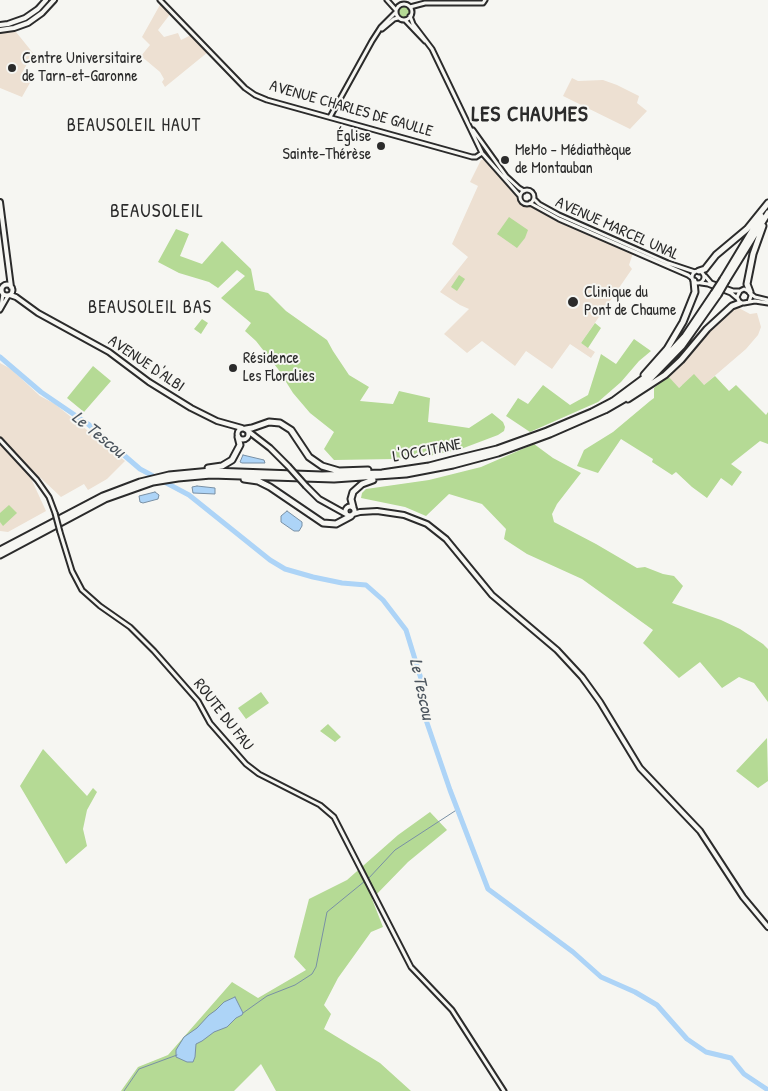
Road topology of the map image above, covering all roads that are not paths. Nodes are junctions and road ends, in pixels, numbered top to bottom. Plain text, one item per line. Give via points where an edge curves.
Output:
1 (46, 0) edge
2 (54, 0) edge
3 (160, 0) edge
4 (388, 0) edge
5 (484, 2) edge
6 (431, 3) junction
7 (399, 6) junction
8 (410, 7) junction
9 (396, 11) junction
10 (412, 11) junction
11 (410, 16) junction
12 (398, 18) junction
13 (405, 20) junction
14 (0, 25) edge
15 (0, 30) edge
16 (375, 37) junction
17 (429, 44) junction
18 (330, 117) junction
19 (484, 152) junction
20 (524, 191) junction
21 (520, 196) junction
22 (534, 199) junction
23 (0, 202) edge
24 (530, 203) junction
25 (768, 204) edge
26 (768, 213) edge
27 (768, 218) edge
28 (8, 272) junction
29 (697, 272) junction
30 (704, 276) junction
31 (693, 280) junction
32 (725, 280) junction
33 (701, 283) junction
34 (4, 285) junction
35 (12, 288) junction
36 (740, 291) junction
37 (750, 293) junction
38 (3, 294) junction
39 (716, 294) junction
40 (9, 295) junction
41 (739, 301) junction
42 (749, 302) junction
43 (768, 302) edge
44 (24, 303) junction
45 (0, 309) edge
46 (613, 401) junction
47 (606, 410) junction
48 (231, 426) junction
49 (245, 429) junction
50 (238, 436) junction
51 (246, 438) junction
52 (258, 438) junction
53 (0, 440) edge
54 (406, 472) junction
55 (211, 475) junction
56 (173, 476) junction
57 (151, 481) junction
58 (332, 506) junction
59 (351, 508) junction
60 (367, 511) junction
61 (350, 515) junction
62 (0, 550) edge
63 (0, 555) edge
64 (768, 927) edge
65 (504, 1091) edge

1 - 14 main road via 25,18
2 - 15 main road via 28,23
3 - 18 street, AVENUE CHARLES DE GAULLE via 255,95
4 - 7 street
4 - 9 street
5 - 6 street
6 - 8 street
6 - 10 street
7 - 8 street
7 - 9 street
8 - 10 street
9 - 12 street
9 - 16 street
10 - 11 street
11 - 13 street
11 - 17 street
12 - 13 street
12 - 16 street via 389,22
13 - 17 street
16 - 18 street
17 - 19 street
18 - 19 street, AVENUE CHARLES DE GAULLE via 476,157
19 - 20 street
19 - 21 street
20 - 21 street
20 - 22 street via 531,191
21 - 24 street via 523,203
22 - 24 street
22 - 29 street, AVENUE MARCEL UNAL via 559,215 668,263
23 - 28 main road
24 - 31 street, AVENUE MARCEL UNAL
25 - 29 highway via 747,229
25 - 32 highway, L'OCCITANE
26 - 32 highway, L'OCCITANE
27 - 37 highway via 753,254 747,284
28 - 34 main road
28 - 35 main road
29 - 30 street
29 - 31 street
30 - 33 street
30 - 36 street via 711,282
31 - 33 street
31 - 46 highway via 696,289 688,311 666,349 648,371
32 - 39 highway, L'OCCITANE, bridge
33 - 41 street via 731,293
34 - 35 main road
34 - 38 main road via 1,289
35 - 40 main road
35 - 44 main road, AVENUE D'ALBI
36 - 37 street via 744,289
36 - 41 street via 737,294
37 - 42 street
37 - 43 street
38 - 40 main road
38 - 45 street
39 - 46 highway, L'OCCITANE via 664,360
39 - 47 highway, L'OCCITANE via 673,358
40 - 44 main road, AVENUE D'ALBI
40 - 45 street
41 - 42 street
41 - 47 highway via 665,375
42 - 43 street
44 - 48 main road, AVENUE D'ALBI via 108,352 170,396
46 - 54 highway, L'OCCITANE via 569,423 497,449
47 - 54 highway, L'OCCITANE via 498,453 453,465
48 - 49 main road, AVENUE D'ALBI
48 - 50 main road
49 - 50 main road via 238,431
49 - 51 main road
49 - 52 main road
49 - 54 highway via 269,422 283,424 293,432 309,457 331,470
50 - 51 main road
50 - 56 highway via 238,451 228,463
51 - 52 main road
52 - 58 main road, bridge via 319,499
53 - 65 street, ROUTE DU FAU, bridge via 49,497 72,571 85,594 130,627 154,651 198,700 210,723 251,769 320,804 334,817 402,953 421,980 452,1010
54 - 55 highway, L'OCCITANE via 334,479
54 - 56 highway, L'OCCITANE via 334,475 211,471
54 - 59 highway via 362,484 352,496
55 - 56 highway, L'OCCITANE
55 - 61 highway via 264,483 327,524 336,524
56 - 57 highway, L'OCCITANE
57 - 62 highway, L'OCCITANE via 103,496
57 - 63 highway, L'OCCITANE via 105,499
58 - 59 main road
58 - 61 main road
59 - 60 main road
59 - 61 main road
59 - 61 main road via 345,510
60 - 61 main road
60 - 64 main road via 404,515 439,532 496,600 572,665 598,698 640,768 698,829 746,902

